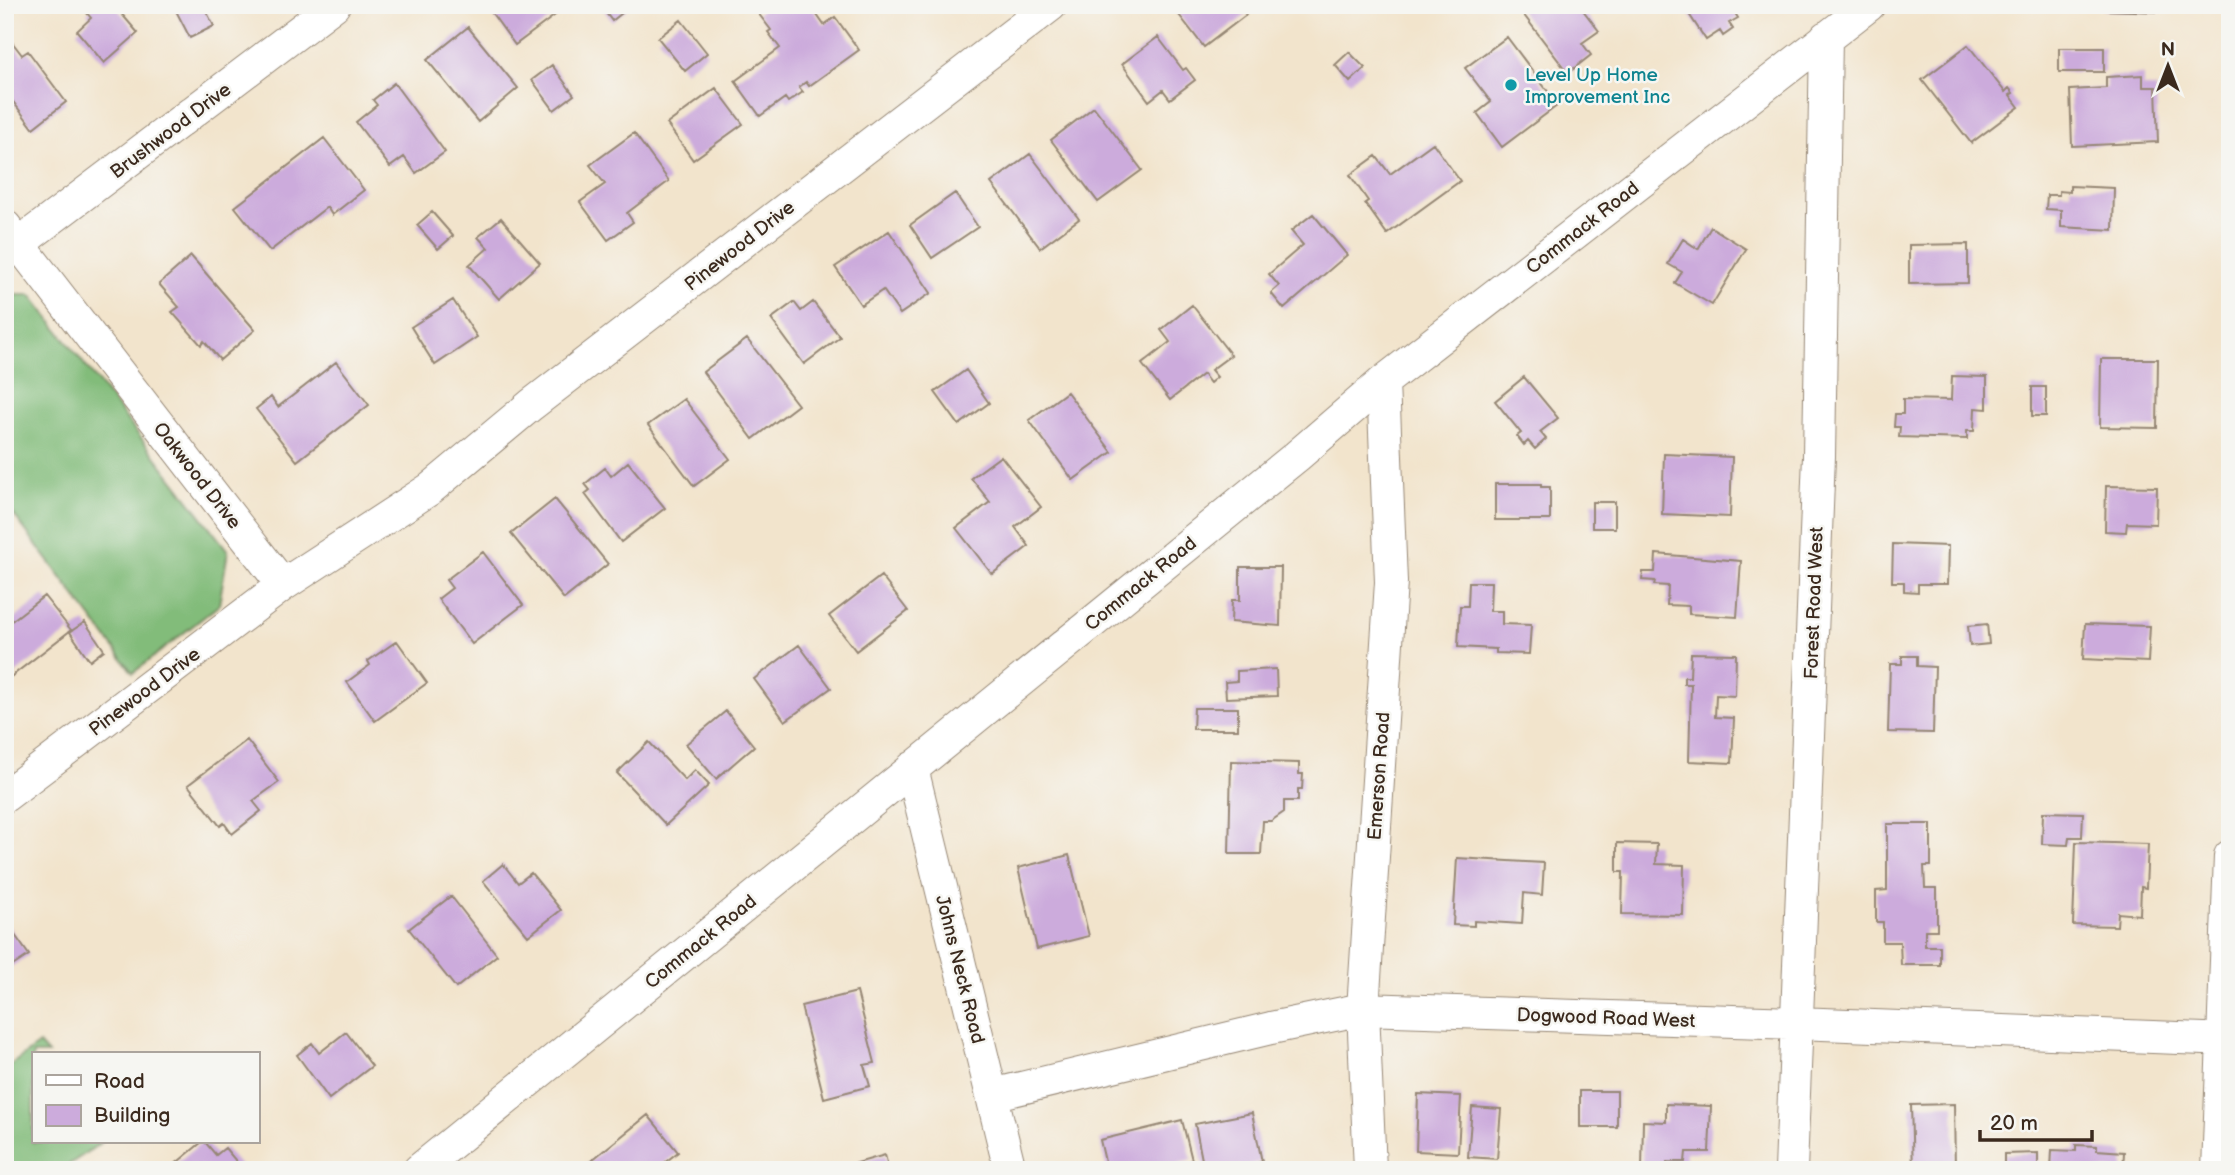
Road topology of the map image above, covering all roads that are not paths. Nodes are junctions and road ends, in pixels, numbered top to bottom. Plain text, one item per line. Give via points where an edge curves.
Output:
1 (334, 5) edge
2 (1051, 5) edge
3 (1868, 5) edge
4 (1826, 37) junction
5 (10, 241) edge
6 (1383, 382) junction
7 (283, 585) junction
8 (912, 768) junction
9 (5, 796) edge
10 (2230, 856) edge
11 (1363, 1009) junction
12 (1797, 1023) junction
13 (2226, 1040) edge
14 (992, 1095) junction
15 (419, 1170) edge
16 (1010, 1170) edge
17 (1370, 1170) edge
18 (1791, 1170) edge
19 (2218, 1170) edge

1 - 5 street, Brushwood Drive
2 - 7 street, Pinewood Drive via 531,405 430,489
3 - 4 street, Commack Road
4 - 6 street, Commack Road
4 - 12 street, Forest Road West via 1819,456
5 - 7 street, Oakwood Drive
6 - 8 street, Commack Road
6 - 11 street, Emerson Road via 1391,582
7 - 9 street, Pinewood Drive
8 - 14 street, Johns Neck Road
8 - 15 street, Commack Road
10 - 13 street
11 - 12 street, Dogwood Road West
11 - 14 street, Dogwood Road West
11 - 17 street, Emerson Road
12 - 13 street, Dogwood Road West
12 - 18 street, Forest Road West
13 - 19 street
14 - 16 street, Johns Neck Road

